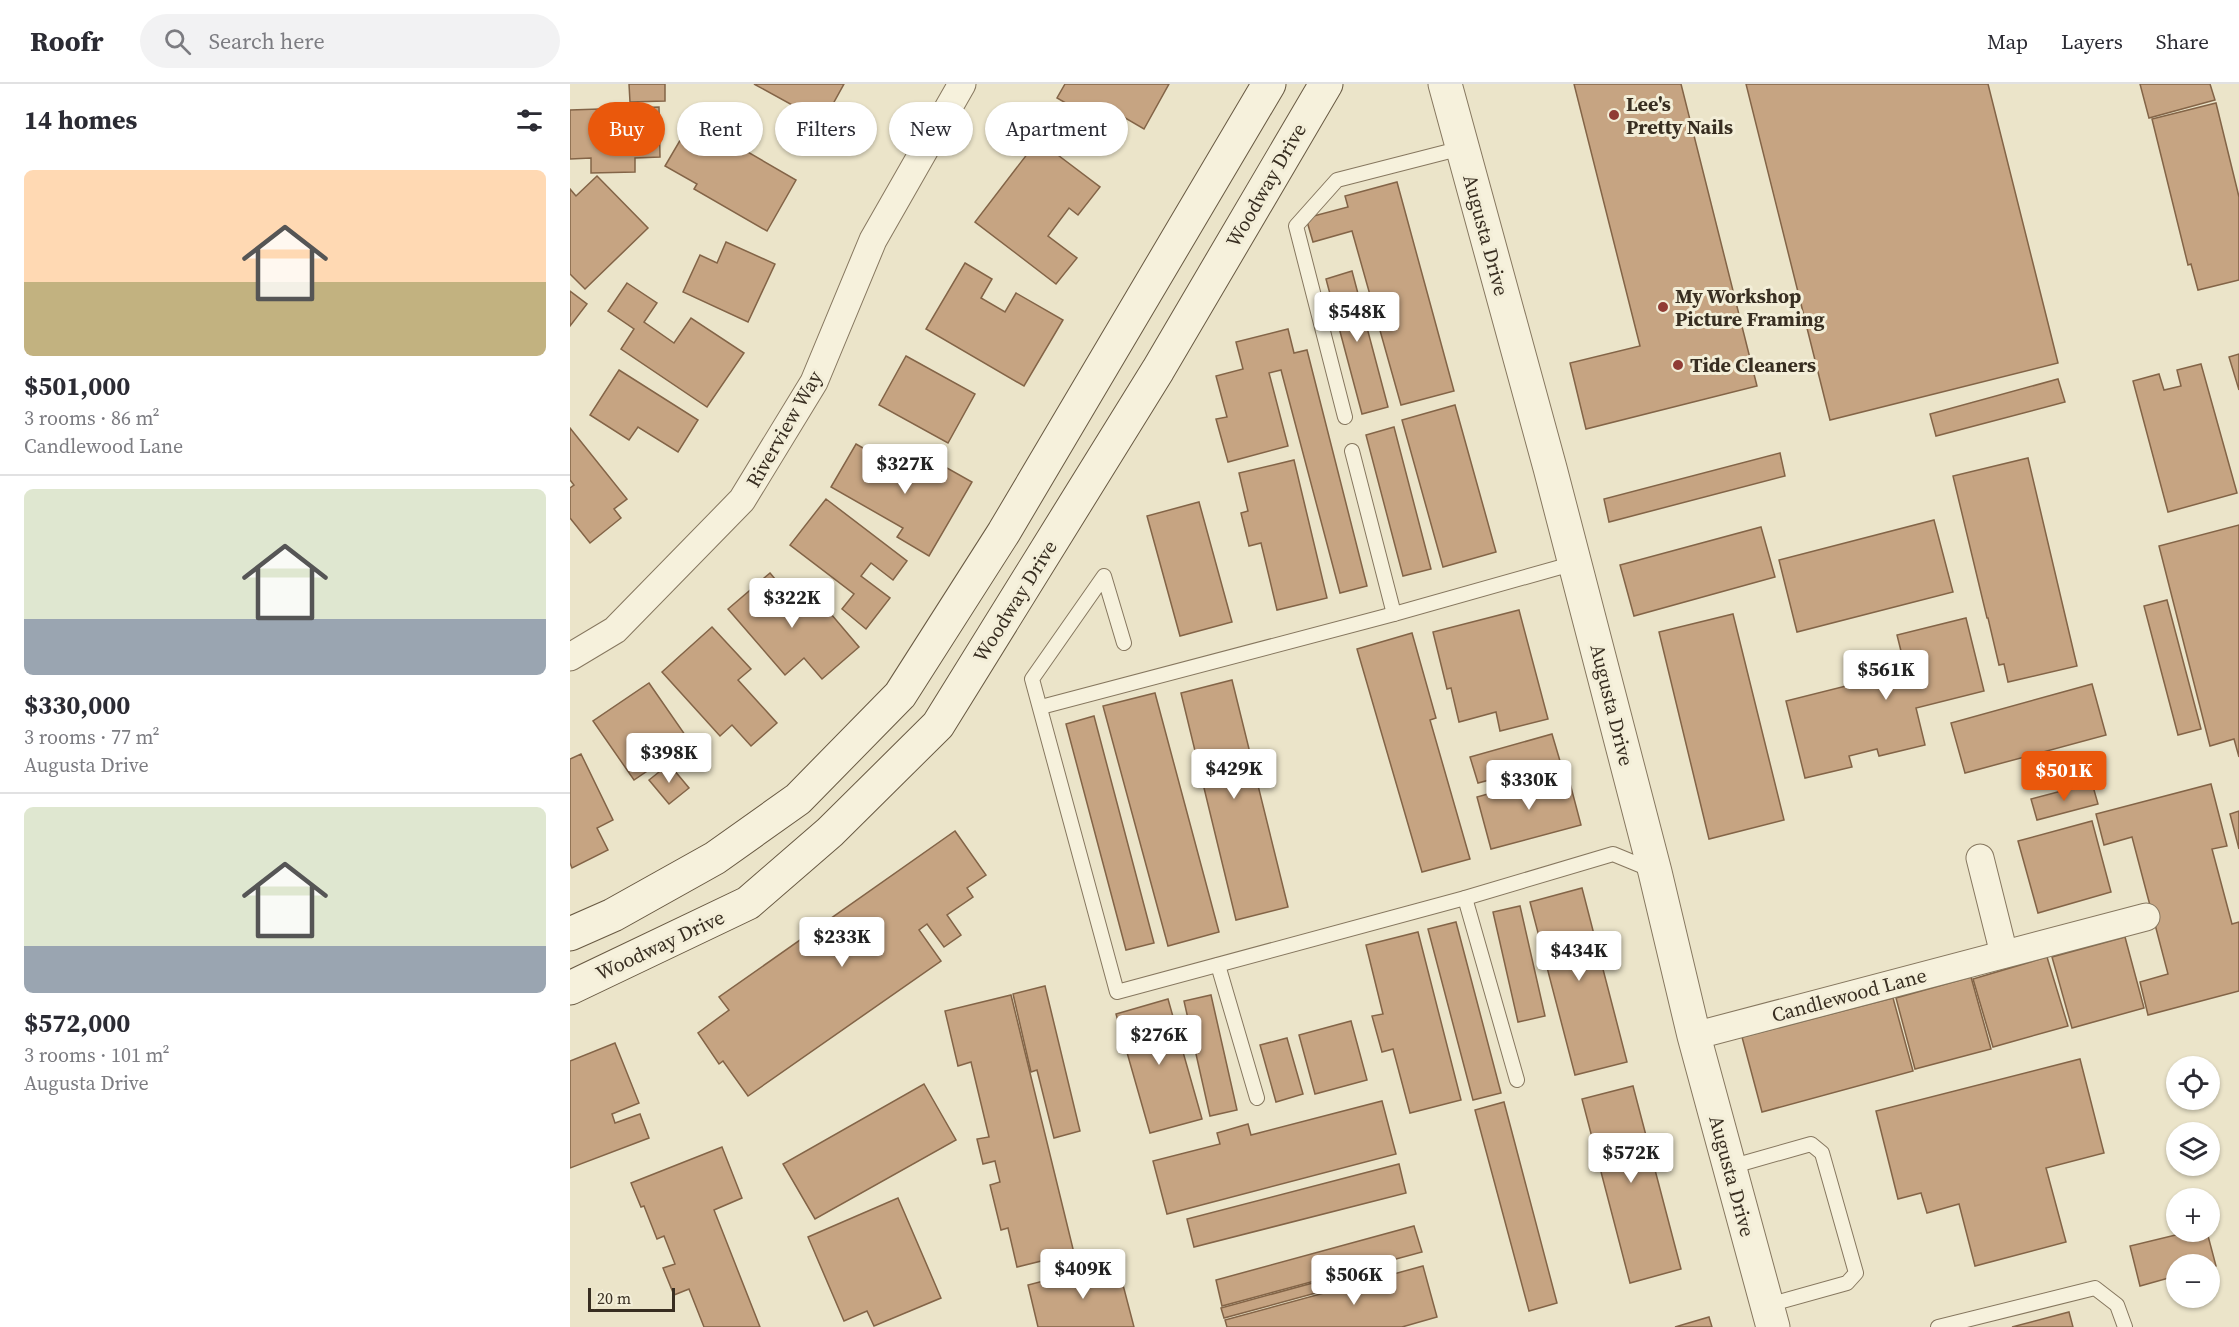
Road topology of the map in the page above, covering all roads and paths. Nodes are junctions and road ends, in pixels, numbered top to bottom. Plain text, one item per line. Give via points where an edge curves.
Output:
1 (963, 84) edge
2 (1269, 84) edge
3 (1326, 84) edge
4 (1445, 84) edge
5 (1462, 148) junction
6 (1116, 342) junction
7 (1158, 370) junction
8 (1345, 417) dead end
9 (1352, 451) dead end
10 (1575, 563) junction
11 (1394, 614) junction
12 (1124, 643) dead end
13 (570, 657) edge
14 (1041, 707) junction
15 (1980, 858) dead end
16 (1655, 872) junction
17 (1465, 898) junction
18 (613, 915) junction
19 (2146, 917) dead end
20 (570, 934) edge
21 (2004, 954) junction
22 (631, 960) junction
23 (1218, 965) junction
24 (570, 988) edge
25 (1694, 1035) junction
26 (1517, 1080) dead end
27 (1257, 1098) dead end
28 (1730, 1167) junction
29 (1770, 1316) edge
30 (1938, 1327) edge
31 (2125, 1327) edge

1 - 13 street, Riverview Way via 873,240 814,382 742,500 615,630
2 - 6 main road
3 - 7 main road, Woodway Drive
4 - 5 main road, Augusta Drive
5 - 8 lane via 1337,180 1296,226
5 - 10 main road, Augusta Drive
6 - 7 main road
6 - 18 main road via 1004,532 900,695 798,799 715,858
7 - 22 main road, Woodway Drive via 938,725 830,832 748,903
9 - 11 lane
10 - 11 lane
10 - 16 main road, Augusta Drive
11 - 14 lane
12 - 14 lane via 1104,576 1032,679
14 - 23 lane via 1117,992
15 - 21 street
16 - 17 lane via 1613,854
16 - 25 main road, Augusta Drive
17 - 23 lane
17 - 26 lane
18 - 20 main road
18 - 22 main road
19 - 21 street, Candlewood Lane
21 - 25 street, Candlewood Lane
22 - 24 main road, Woodway Drive
23 - 27 lane
25 - 28 main road, Augusta Drive
28 - 29 main road, Augusta Drive
28 - 29 lane via 1812,1144 1822,1153 1856,1273 1847,1283
30 - 31 lane via 2095,1288 2117,1305

